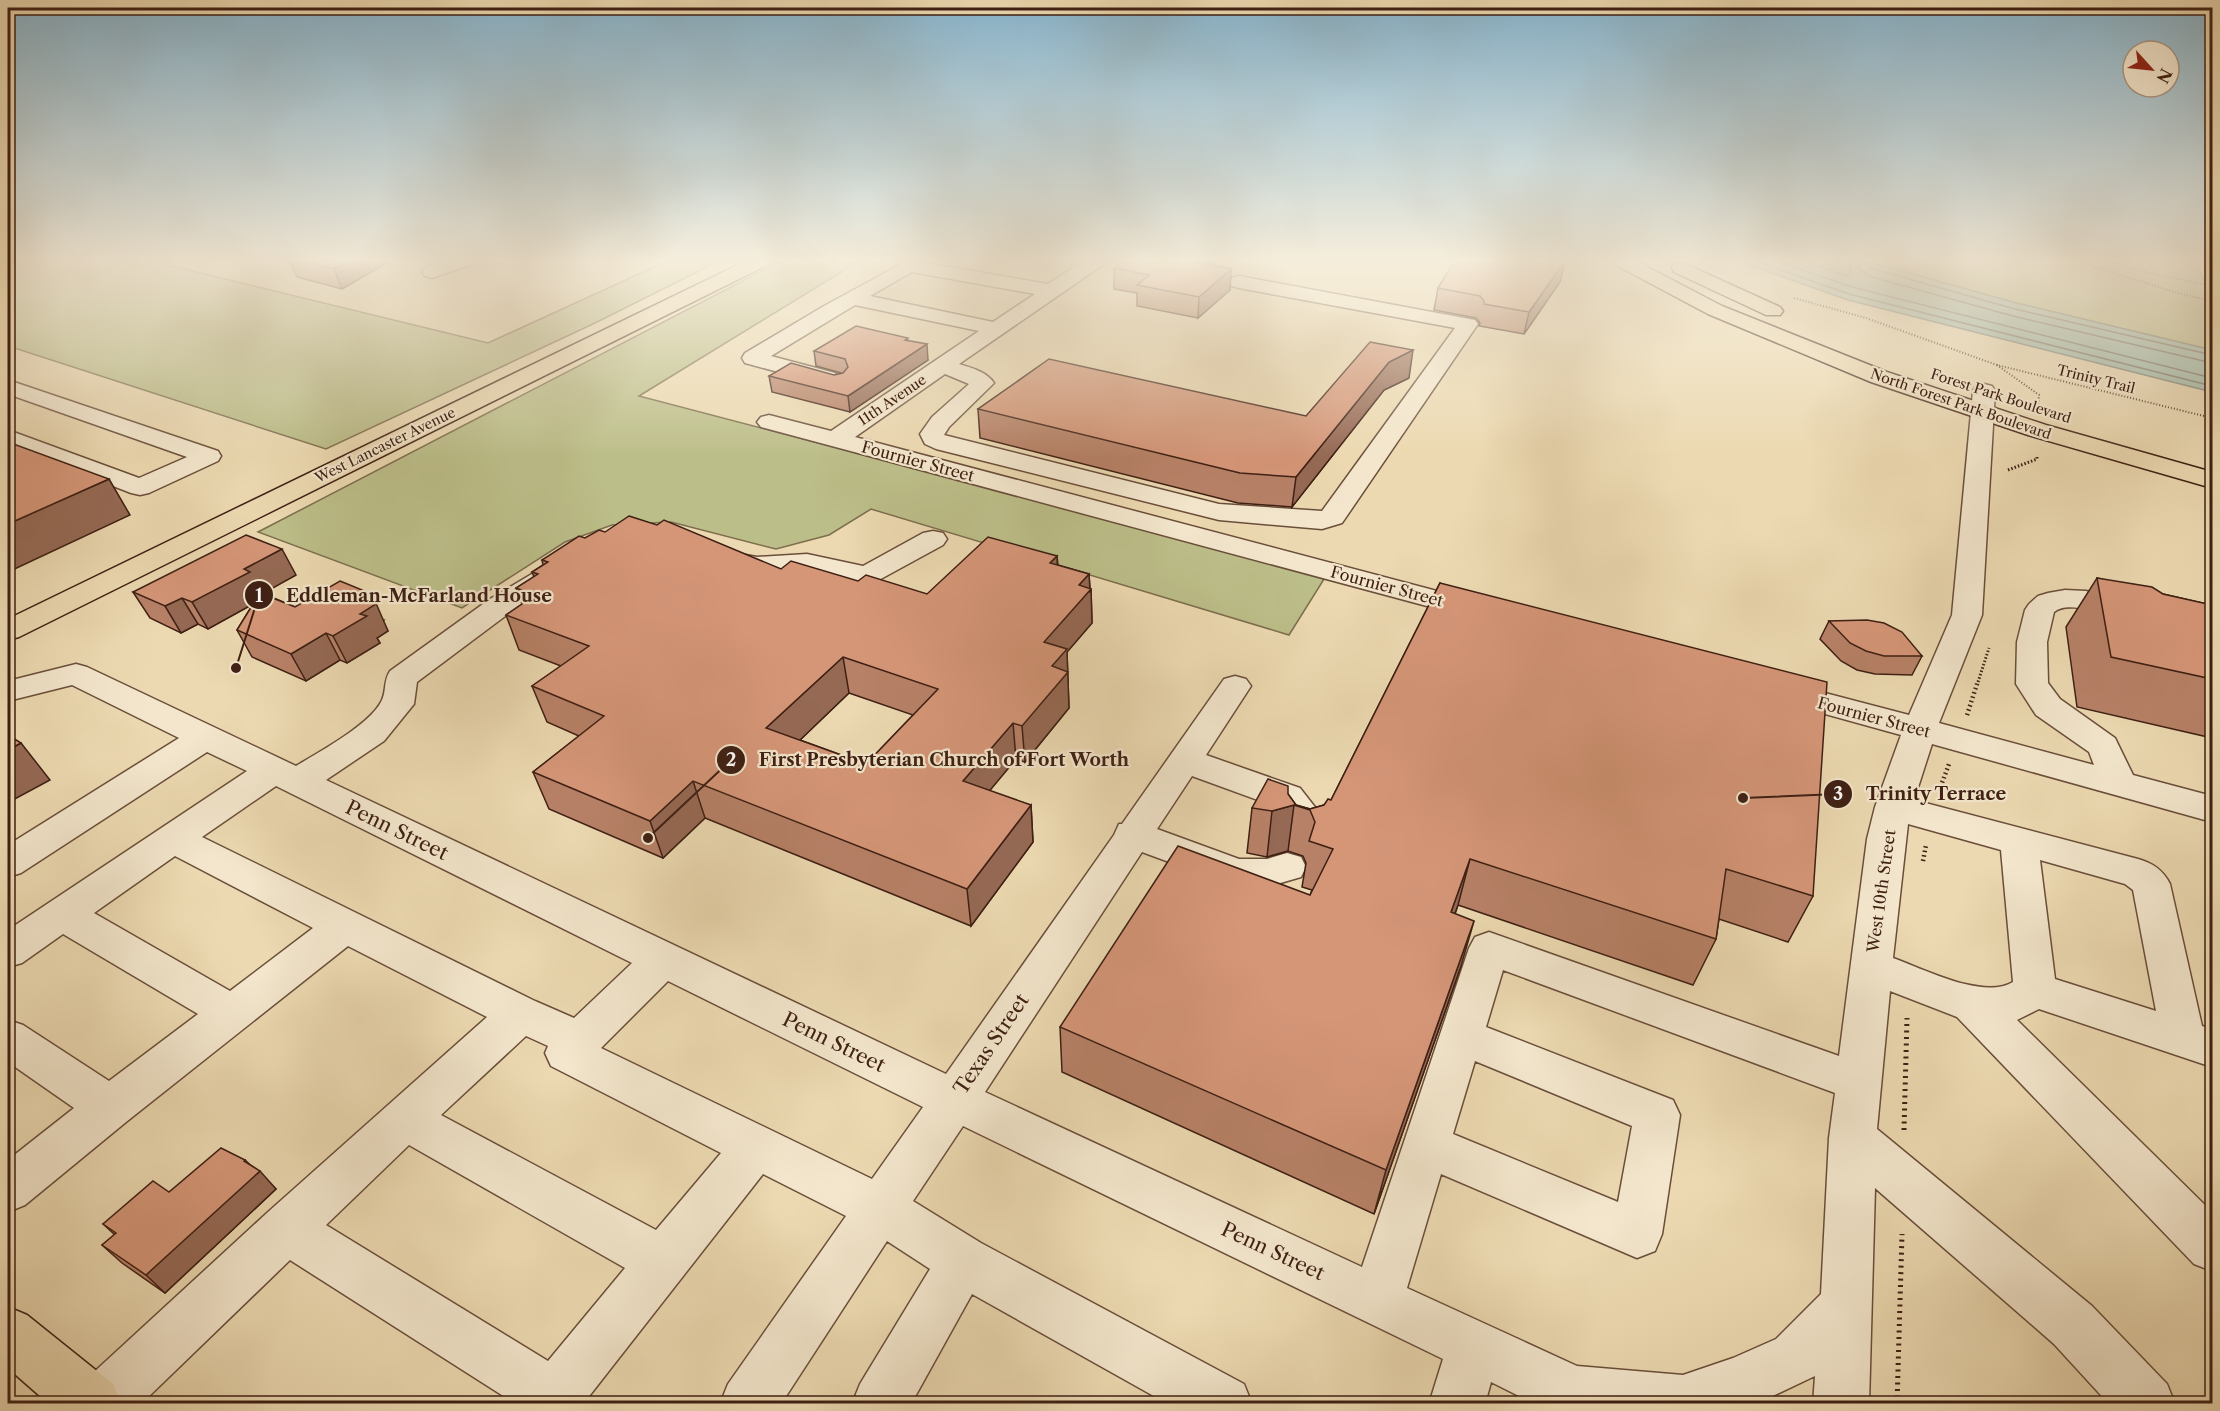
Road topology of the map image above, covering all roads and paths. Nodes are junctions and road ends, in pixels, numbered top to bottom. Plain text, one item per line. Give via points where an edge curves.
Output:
1 (628, 326) edge
2 (806, 326) edge
3 (982, 326) edge
4 (1002, 326) edge
5 (1467, 326) edge
6 (1752, 326) edge
7 (1806, 326) edge
8 (1888, 326) edge
9 (997, 329) junction
10 (1834, 337) dead end
11 (1997, 365) junction
12 (942, 366) junction
13 (1911, 367) dead end
14 (837, 381) edge
15 (8, 387) edge
16 (1983, 402) junction
17 (2038, 402) dead end
18 (2212, 418) edge
19 (769, 422) dead end
20 (118, 424) junction
21 (8, 437) edge
22 (836, 439) junction
23 (48, 453) junction
24 (2201, 453) dead end
25 (2212, 480) edge
26 (933, 539) dead end
27 (702, 552) edge
28 (583, 554) edge
29 (1497, 616) edge
30 (8, 631) edge
31 (2212, 645) edge
32 (1235, 686) dead end
33 (1760, 686) edge
34 (8, 691) edge
35 (1920, 729) junction
36 (206, 737) junction
37 (1184, 760) junction
38 (1946, 772) dead end
39 (286, 776) junction
40 (2120, 785) junction
41 (2212, 809) edge
42 (1912, 812) junction
43 (1132, 834) junction
44 (173, 839) junction
45 (2019, 840) junction
46 (8, 863) edge
47 (1923, 863) dead end
48 (62, 914) junction
49 (345, 926) junction
50 (8, 951) edge
51 (663, 959) junction
52 (1889, 973) junction
53 (2035, 990) junction
54 (1972, 1004) junction
55 (232, 1012) junction
56 (520, 1014) junction
57 (1461, 1036) junction
58 (8, 1038) edge
59 (581, 1040) junction
60 (2198, 1043) edge
61 (1858, 1082) junction
62 (953, 1100) junction
63 (110, 1107) junction
64 (405, 1119) junction
65 (1852, 1138) junction
66 (1425, 1144) junction
67 (756, 1146) junction
68 (1903, 1180) junction
69 (8, 1189) edge
70 (880, 1208) junction
71 (286, 1229) junction
72 (2212, 1246) edge
73 (663, 1261) junction
74 (963, 1261) junction
75 (1377, 1300) junction
76 (1847, 1306) junction
77 (8, 1334) edge
78 (1474, 1346) junction
79 (1587, 1399) edge
80 (882, 1403) edge
81 (93, 1404) edge
82 (101, 1404) edge
83 (748, 1404) edge
84 (1224, 1404) edge
85 (1457, 1404) edge
86 (1841, 1404) edge
87 (1897, 1404) edge
88 (2147, 1404) edge

1 - 30 main road, West Lancaster Avenue
2 - 14 street via 753,358
3 - 9 street
4 - 9 street, 11th Avenue
5 - 12 street via 1332,517 1322,521 1219,512 945,444 932,434 982,383
6 - 16 main road, North Forest Park Boulevard via 1879,377
7 - 10 main road
8 - 11 path, Trinity Trail
9 - 12 street, 11th Avenue
11 - 17 path via 2039,395
11 - 18 path, Trinity Trail
12 - 22 street, 11th Avenue
13 - 16 main road, Forest Park Boulevard
15 - 20 street
16 - 24 main road, Forest Park Boulevard via 2086,423
16 - 25 main road, North Forest Park Boulevard via 2087,445
16 - 35 street, West 10th Street via 1967,615
19 - 22 street, Fournier Street
20 - 23 street
20 - 23 street via 209,456 140,487
21 - 23 street
22 - 29 street, Fournier Street
26 - 27 street via 867,575 807,563 757,566
28 - 39 street via 501,605 401,678 398,704 372,733
31 - 40 street via 2086,600 2048,602 2040,610 2032,642 2032,684 2048,707 2103,746
32 - 37 street, Texas Street
33 - 35 street, Fournier Street
34 - 36 street, Penn Street via 76,674
35 - 40 street, Fournier Street
35 - 42 street, West 10th Street
36 - 39 street, Penn Street
36 - 46 street
37 - 43 street, Texas Street
37 - 43 street via 1287,797 1305,817 1295,853 1267,873 1237,873
38 - 42 path
39 - 44 street
39 - 51 street, Penn Street
40 - 41 street, Fournier Street
42 - 45 street
42 - 47 path
42 - 52 street, West 10th Street via 1886,839
43 - 62 street, Texas Street
44 - 48 street
44 - 49 street
45 - 53 street
45 - 60 street via 2120,866 2151,884
48 - 50 street
48 - 55 street
49 - 55 street
49 - 56 street
51 - 59 street
51 - 62 street, Penn Street
52 - 54 street
52 - 61 street, West 10th Street
52 - 68 path
53 - 54 street via 2010,1005
53 - 60 street
54 - 72 street
55 - 63 street
56 - 59 street
56 - 64 street
57 - 61 street via 1489,948
57 - 66 street
57 - 66 street via 1657,1115 1638,1234
58 - 63 street
59 - 67 street via 567,1053
61 - 65 street, West 10th Street
62 - 70 street, Texas Street
62 - 75 street, Penn Street
63 - 69 street
64 - 71 street
64 - 73 street
65 - 68 street
65 - 76 street, West 10th Street
66 - 75 street
67 - 70 street
67 - 73 street
68 - 87 path
68 - 88 street via 2073,1325
70 - 74 street
70 - 83 street, Texas Street
71 - 73 street via 554,1396
71 - 82 street
74 - 80 street
74 - 84 street
75 - 78 street, Penn Street
76 - 79 street via 1795,1358 1739,1383 1683,1403
76 - 86 street, West 10th Street
77 - 81 main road
78 - 79 street, Penn Street
78 - 85 street

